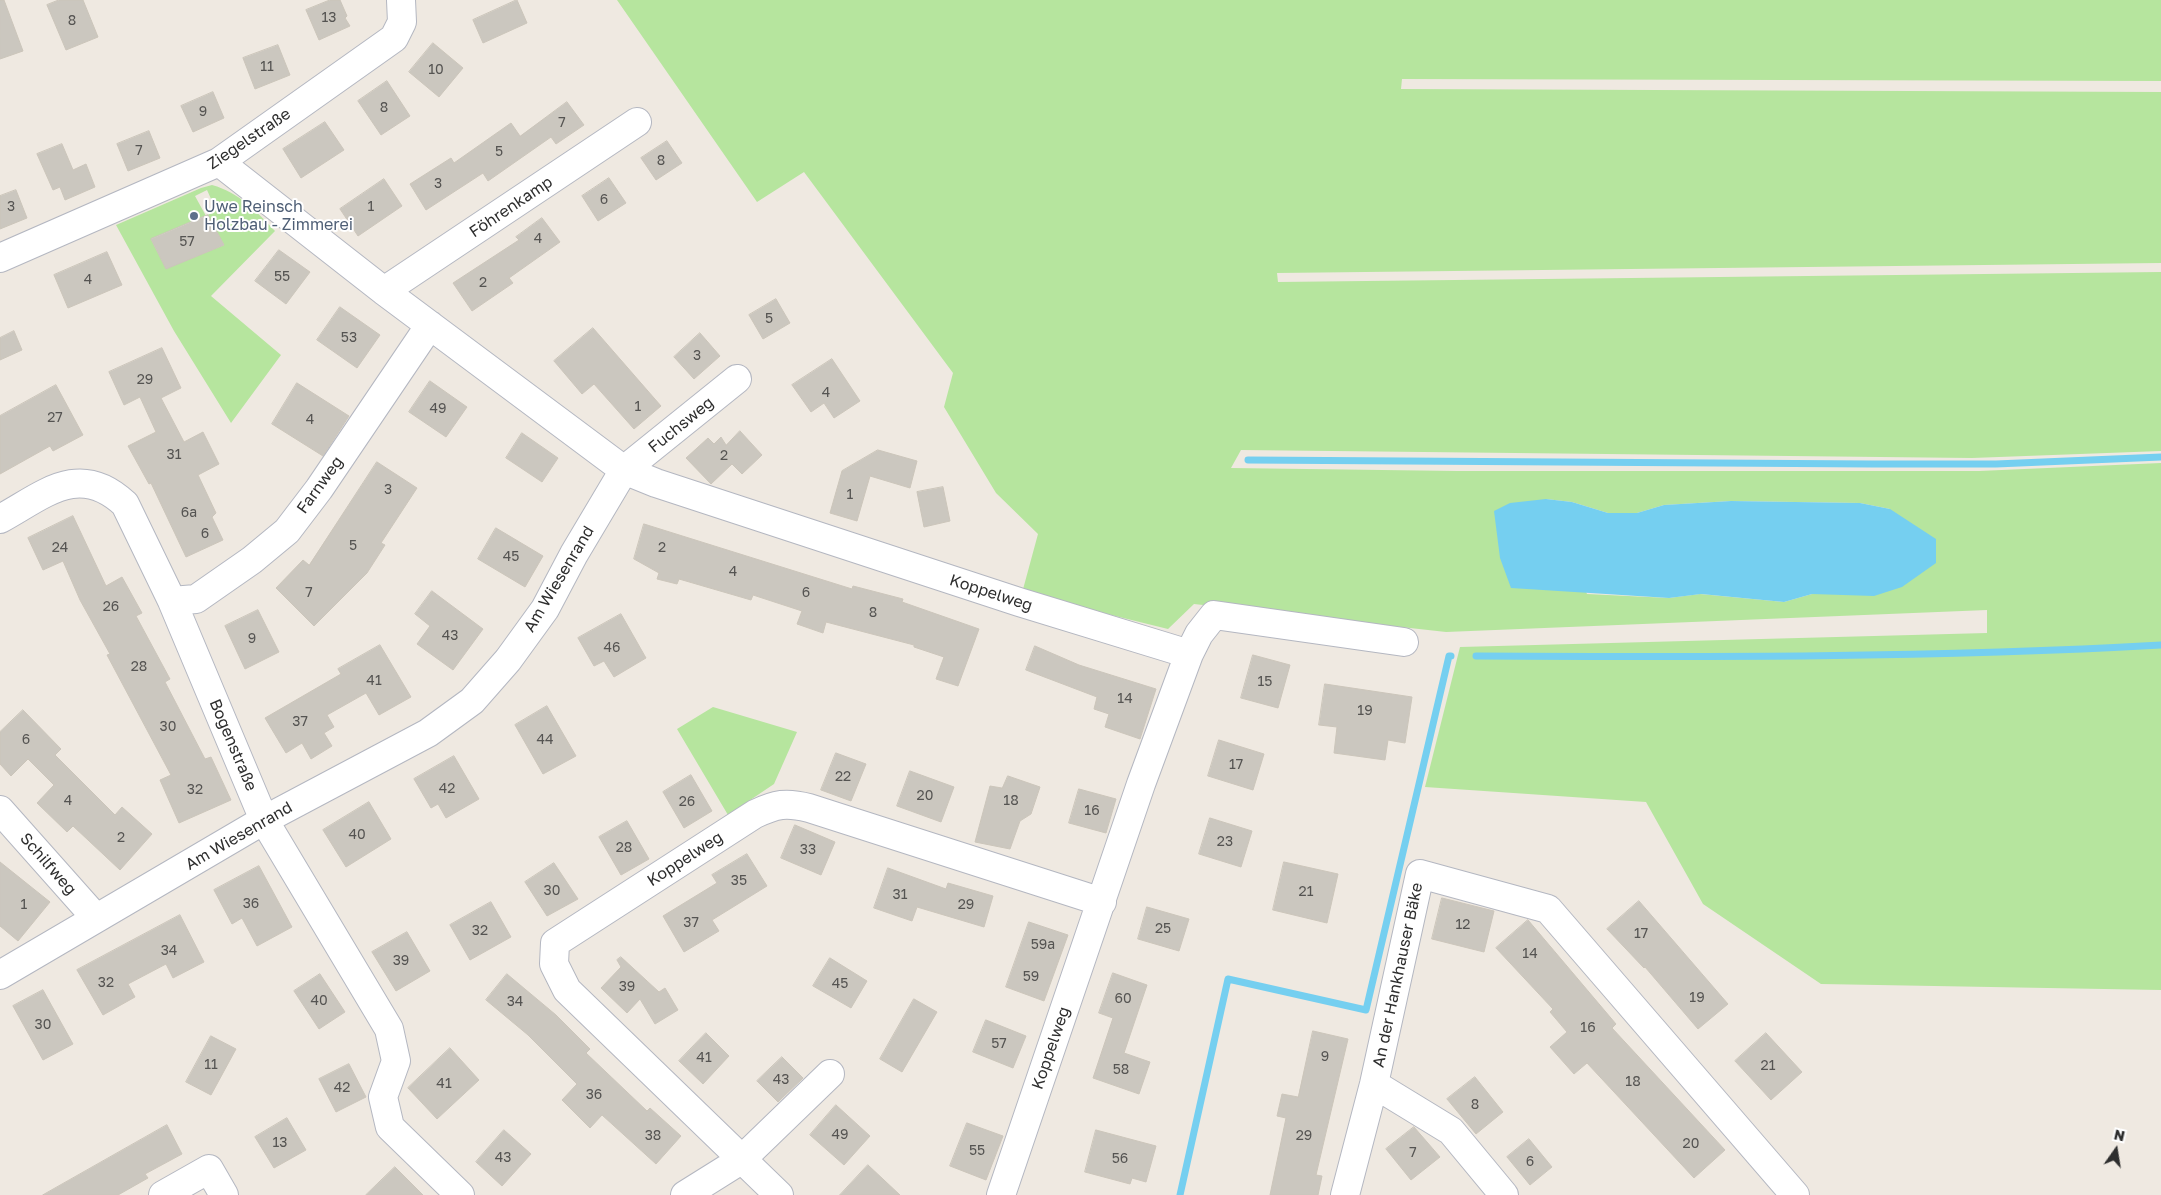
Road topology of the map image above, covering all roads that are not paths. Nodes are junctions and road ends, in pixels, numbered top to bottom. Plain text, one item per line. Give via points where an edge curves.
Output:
1 (401, 0) edge
2 (637, 122) dead end
3 (219, 162) junction
4 (0, 258) edge
5 (384, 291) junction
6 (430, 324) junction
7 (737, 379) dead end
8 (624, 470) junction
9 (0, 519) edge
10 (172, 601) junction
11 (1404, 642) dead end
12 (1189, 654) junction
13 (0, 810) edge
14 (264, 820) junction
15 (1102, 902) junction
16 (96, 918) junction
17 (0, 975) edge
18 (830, 1074) dead end
19 (1374, 1084) junction
20 (741, 1160) junction
21 (163, 1195) edge
22 (224, 1195) edge
23 (460, 1195) edge
24 (685, 1195) edge
25 (780, 1195) edge
26 (1001, 1195) edge
27 (1345, 1195) edge
28 (1504, 1195) edge
29 (1795, 1195) edge

1 - 3 street, Ziegelstraße via 402,22 394,38
2 - 5 street, Föhrenkamp
3 - 4 street, Ziegelstraße
3 - 5 street
5 - 6 street
6 - 8 street
6 - 10 street, Farnweg via 287,531 196,599
7 - 8 street, Fuchsweg
8 - 12 street, Koppelweg via 1019,602
8 - 14 street, Am Wiesenrand via 545,609 508,660 472,701 428,733
9 - 10 street, Bogenstraße via 64,484 83,482 114,494 125,504
10 - 14 street, Bogenstraße
11 - 12 street, Koppelweg via 1214,615
12 - 15 street, Koppelweg
13 - 16 street, Schilfweg
14 - 16 street, Am Wiesenrand
14 - 23 street, Bogenstraße via 388,1029 396,1061 383,1097 390,1127
15 - 20 street, Koppelweg via 809,808 794,804 774,805 755,814 555,943 554,964 567,990
15 - 26 street, Koppelweg
16 - 17 street, Am Wiesenrand
18 - 20 street
19 - 27 street
19 - 28 street, An der Hankhauser Bäke via 1451,1131
19 - 29 street, An der Hankhauser Bäke via 1420,874 1548,909
20 - 24 street
20 - 25 street, Koppelweg
21 - 22 street via 209,1169

